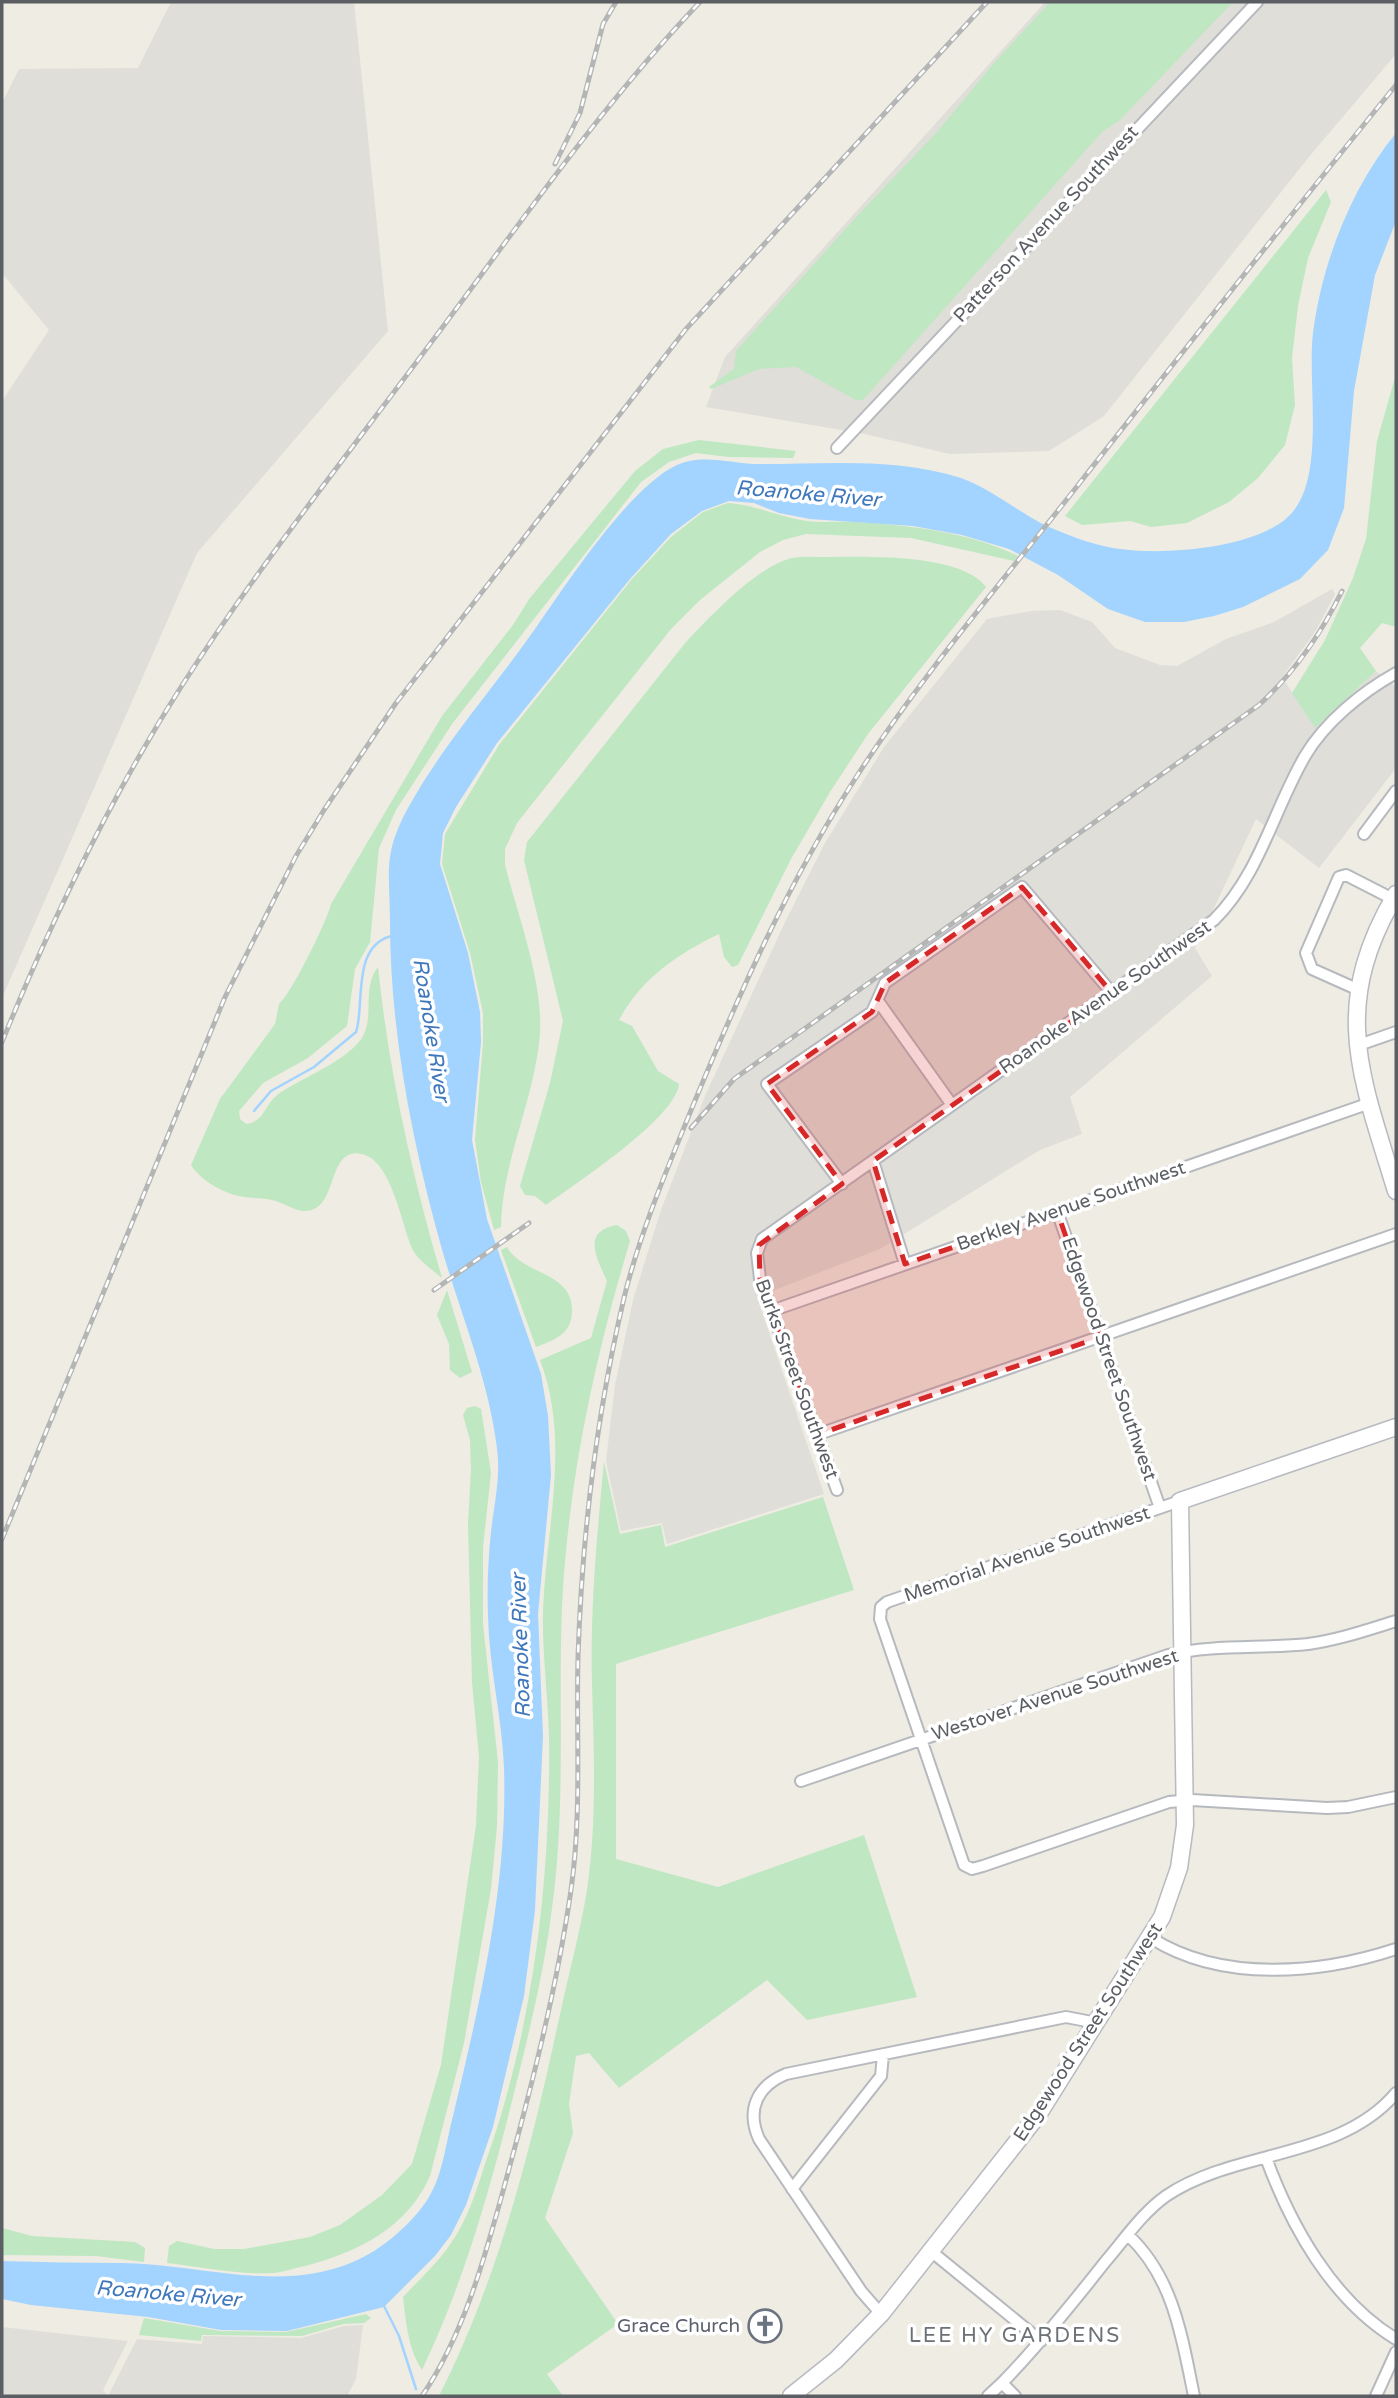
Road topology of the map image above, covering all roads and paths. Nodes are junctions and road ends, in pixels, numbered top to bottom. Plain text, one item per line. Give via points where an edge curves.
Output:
1 (1257, 2) edge
2 (837, 448) dead end
3 (1395, 675) edge
4 (1396, 791) edge
5 (1364, 834) dead end
6 (1395, 896) edge
7 (1359, 990) junction
8 (1112, 993) junction
9 (878, 1001) junction
10 (1396, 1032) edge
11 (1356, 1046) junction
12 (1370, 1103) junction
13 (952, 1105) junction
14 (873, 1161) junction
15 (842, 1184) junction
16 (1396, 1191) edge
17 (1057, 1211) junction
18 (1396, 1234) edge
19 (905, 1264) junction
20 (771, 1311) junction
21 (1101, 1337) junction
22 (1396, 1427) edge
23 (816, 1435) junction
24 (837, 1490) dead end
25 (1180, 1501) junction
26 (1160, 1508) junction
27 (1396, 1621) edge
28 (1180, 1652) junction
29 (921, 1739) junction
30 (801, 1780) dead end
31 (1396, 1797) edge
32 (1184, 1800) junction
33 (1151, 1938) junction
34 (1396, 1949) edge
35 (1097, 2023) junction
36 (883, 2055) junction
37 (1396, 2093) edge
38 (1266, 2158) junction
39 (792, 2189) junction
40 (1128, 2235) junction
41 (932, 2252) junction
42 (881, 2314) junction
43 (1396, 2339) edge
44 (1041, 2342) junction
45 (1396, 2352) edge
46 (1002, 2383) junction
47 (791, 2396) edge
48 (988, 2396) edge
49 (1015, 2396) edge
50 (1194, 2396) edge
51 (1376, 2396) edge

1 - 2 street, Patterson Avenue Southwest
3 - 8 street, Roanoke Avenue Southwest via 1343,712 1314,743 1245,884 1230,905
4 - 5 street
6 - 7 street via 1375,935
6 - 7 street via 1346,875 1339,877 1306,953 1312,970
7 - 11 street
8 - 9 street via 1022,887 885,983
8 - 13 street, Roanoke Avenue Southwest
9 - 13 street
9 - 15 street via 872,1012 767,1084
10 - 11 street
11 - 12 street
12 - 16 street
12 - 17 street, Berkley Avenue Southwest
13 - 14 street, Roanoke Avenue Southwest
14 - 15 street, Roanoke Avenue Southwest
14 - 19 street
15 - 20 street, Burks Street Southwest via 759,1245 756,1262
17 - 19 street, Berkley Avenue Southwest
17 - 21 street, Edgewood Street Southwest
18 - 21 street
19 - 20 street, Berkley Avenue Southwest
20 - 23 street, Burks Street Southwest
21 - 23 street
21 - 26 street, Edgewood Street Southwest
22 - 25 street
23 - 24 street, Burks Street Southwest
25 - 26 street, Memorial Avenue Southwest
25 - 28 street, Edgewood Street Southwest
26 - 29 street, Memorial Avenue Southwest via 881,1607 880,1619
27 - 28 street, Westover Avenue Southwest via 1308,1644
28 - 29 street, Westover Avenue Southwest
28 - 32 street, Edgewood Street Southwest
29 - 30 street, Westover Avenue Southwest
29 - 32 street via 964,1865 972,1869
31 - 32 street via 1327,1808
32 - 33 street, Edgewood Street Southwest via 1179,1868
33 - 34 street via 1199,1959 1273,1969 1329,1966
33 - 35 street, Edgewood Street Southwest
35 - 36 street via 1066,2017
35 - 41 street, Edgewood Street Southwest via 1038,2115
36 - 39 street via 881,2076
36 - 39 street via 786,2074 768,2084 755,2101 755,2129
37 - 38 street via 1356,2125
38 - 40 street via 1180,2188 1153,2207
38 - 43 street via 1279,2193 1313,2253 1354,2303
39 - 42 street via 860,2291
40 - 44 street
40 - 50 street via 1153,2266 1174,2306
41 - 42 street, Edgewood Street Southwest
41 - 44 street
42 - 47 street, Edgewood Street Southwest via 836,2360
44 - 46 street
45 - 51 street
46 - 48 street
46 - 49 street

